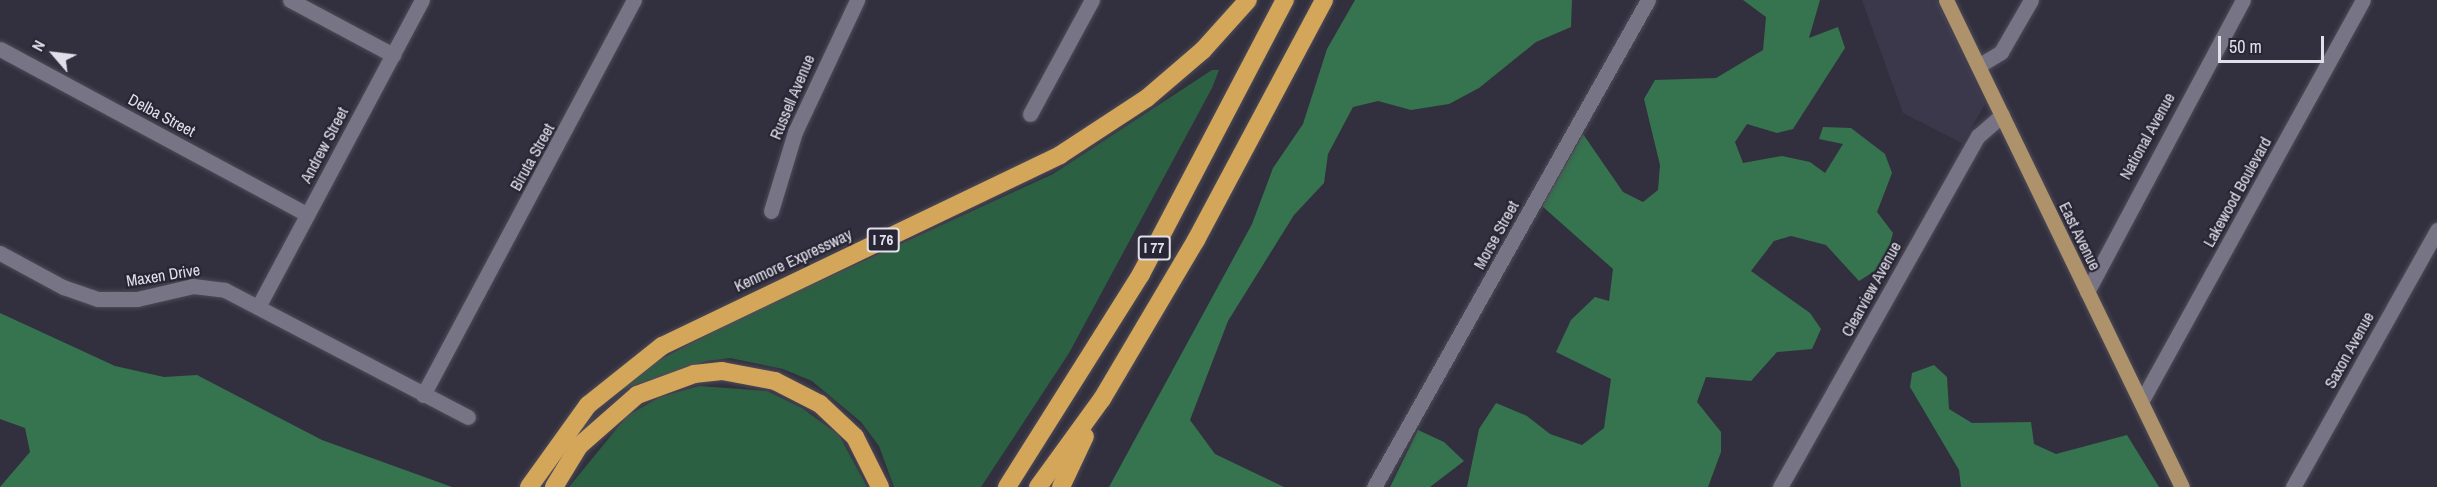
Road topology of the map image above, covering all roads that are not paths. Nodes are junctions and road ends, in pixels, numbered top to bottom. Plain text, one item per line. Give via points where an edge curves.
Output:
1 (290, 0) edge
2 (422, 0) edge
3 (634, 0) edge
4 (857, 0) edge
5 (1092, 0) edge
6 (1248, 0) edge
7 (1285, 0) edge
8 (1324, 0) edge
9 (1648, 0) edge
10 (1946, 0) edge
11 (2031, 0) edge
12 (2243, 0) edge
13 (2363, 0) edge
14 (0, 49) edge
15 (393, 55) junction
16 (1978, 66) junction
17 (1030, 114) dead end
18 (2002, 116) junction
19 (771, 211) dead end
20 (307, 214) junction
21 (2437, 231) edge
22 (0, 254) edge
23 (2087, 291) junction
24 (258, 306) junction
25 (423, 395) junction
26 (1102, 399) junction
27 (2141, 402) junction
28 (468, 417) dead end
29 (529, 487) edge
30 (554, 487) edge
31 (880, 487) edge
32 (1007, 487) edge
33 (1038, 487) edge
34 (1061, 487) edge
35 (1374, 487) edge
36 (1780, 487) edge
37 (2182, 487) edge
38 (2293, 487) edge

1 - 15 street
2 - 15 street, Andrew Street
3 - 25 street, Biruta Street
4 - 19 street, Russell Avenue via 795,132
5 - 17 street
6 - 29 highway, Kenmore Expressway / I 76 via 1203,50 1155,91 1060,155 662,346 588,405
7 - 32 highway, I 77 via 1141,274
8 - 26 highway via 1196,240
9 - 35 street, Morse Street
10 - 16 main road, East Avenue
11 - 16 street via 2001,52
12 - 23 street, National Avenue
13 - 27 street, Lakewood Boulevard
14 - 20 street, Delba Street
15 - 20 street, Andrew Street
16 - 18 main road, East Avenue
18 - 23 main road, East Avenue
18 - 36 street, Clearview Avenue via 1978,136
20 - 24 street, Andrew Street
21 - 38 street, Saxon Avenue
22 - 24 street, Maxen Drive via 63,287 98,299 137,299 193,286 225,290
23 - 27 main road, East Avenue
24 - 25 street, Maxen Drive
25 - 28 street, Maxen Drive
26 - 33 highway
26 - 34 highway
27 - 37 main road, East Avenue
30 - 31 highway via 579,446 637,395 694,374 722,371 776,381 820,404 855,437

